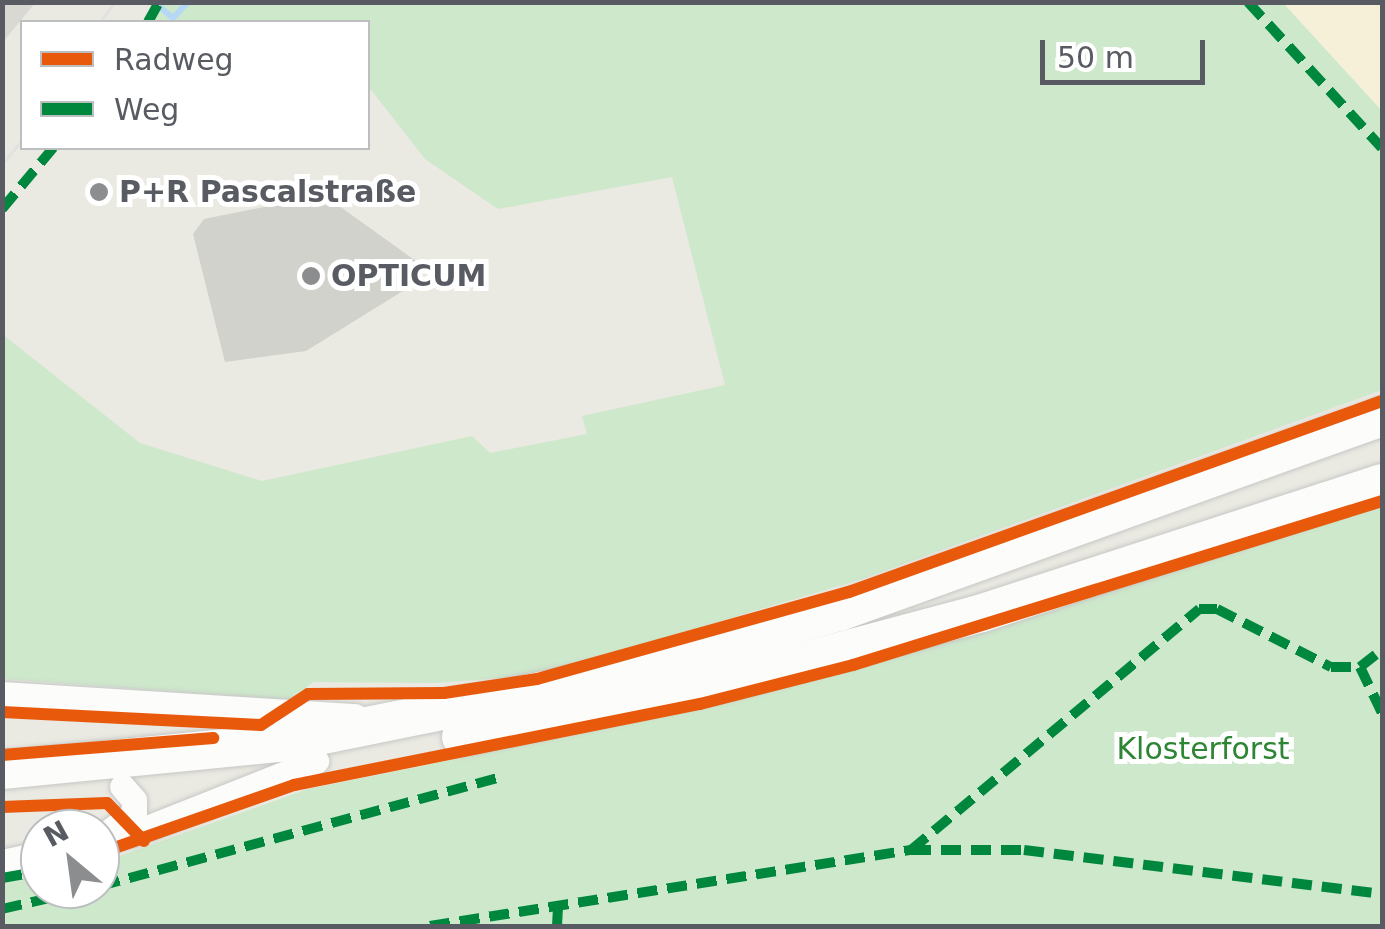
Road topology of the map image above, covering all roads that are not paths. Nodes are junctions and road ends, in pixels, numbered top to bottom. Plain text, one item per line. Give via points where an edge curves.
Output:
1 (1382, 417) edge
2 (1382, 483) edge
3 (2, 694) edge
4 (465, 712) junction
5 (316, 761) junction
6 (2, 770) edge
7 (122, 786) junction
8 (2, 793) edge
9 (120, 823) edge
10 (120, 834) edge

1 - 4 street via 838,612
2 - 5 street via 982,614 736,679
3 - 4 street via 273,716
4 - 6 street via 288,742
5 - 7 street
5 - 10 street
7 - 8 street
7 - 9 street via 134,800 134,813

